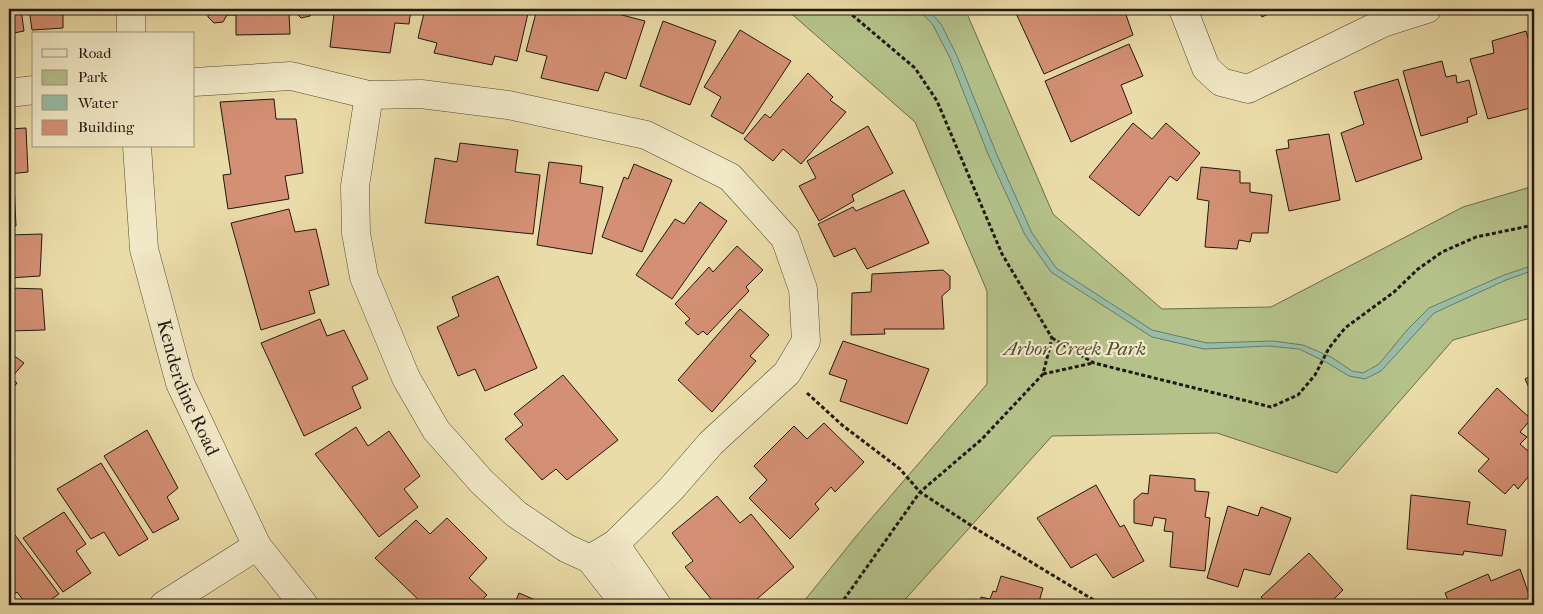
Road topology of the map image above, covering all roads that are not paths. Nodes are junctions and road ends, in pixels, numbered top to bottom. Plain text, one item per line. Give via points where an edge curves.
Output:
1 (131, 9) edge
2 (1183, 9) edge
3 (1427, 9) edge
4 (131, 32) edge
5 (195, 82) edge
6 (32, 90) edge
7 (9, 93) edge
8 (369, 95) junction
9 (137, 148) edge
10 (615, 544) junction
11 (256, 546) junction
12 (590, 559) junction
13 (164, 605) edge
14 (304, 605) edge
15 (626, 605) edge
16 (657, 605) edge

1 - 4 street
2 - 3 street via 1206,68 1221,82 1248,89 1383,23
5 - 8 street via 291,76
6 - 7 street
8 - 10 street via 421,94 508,105 646,135 730,177 785,238 803,289 806,342 787,373 711,443 671,489
8 - 12 street via 355,186 356,233 364,276 406,378 436,430 481,481 516,514 566,548
9 - 11 street, Kenderdine Road via 144,249 180,383
10 - 12 street
10 - 16 street
11 - 13 street
11 - 14 street, Kenderdine Road
12 - 15 street

